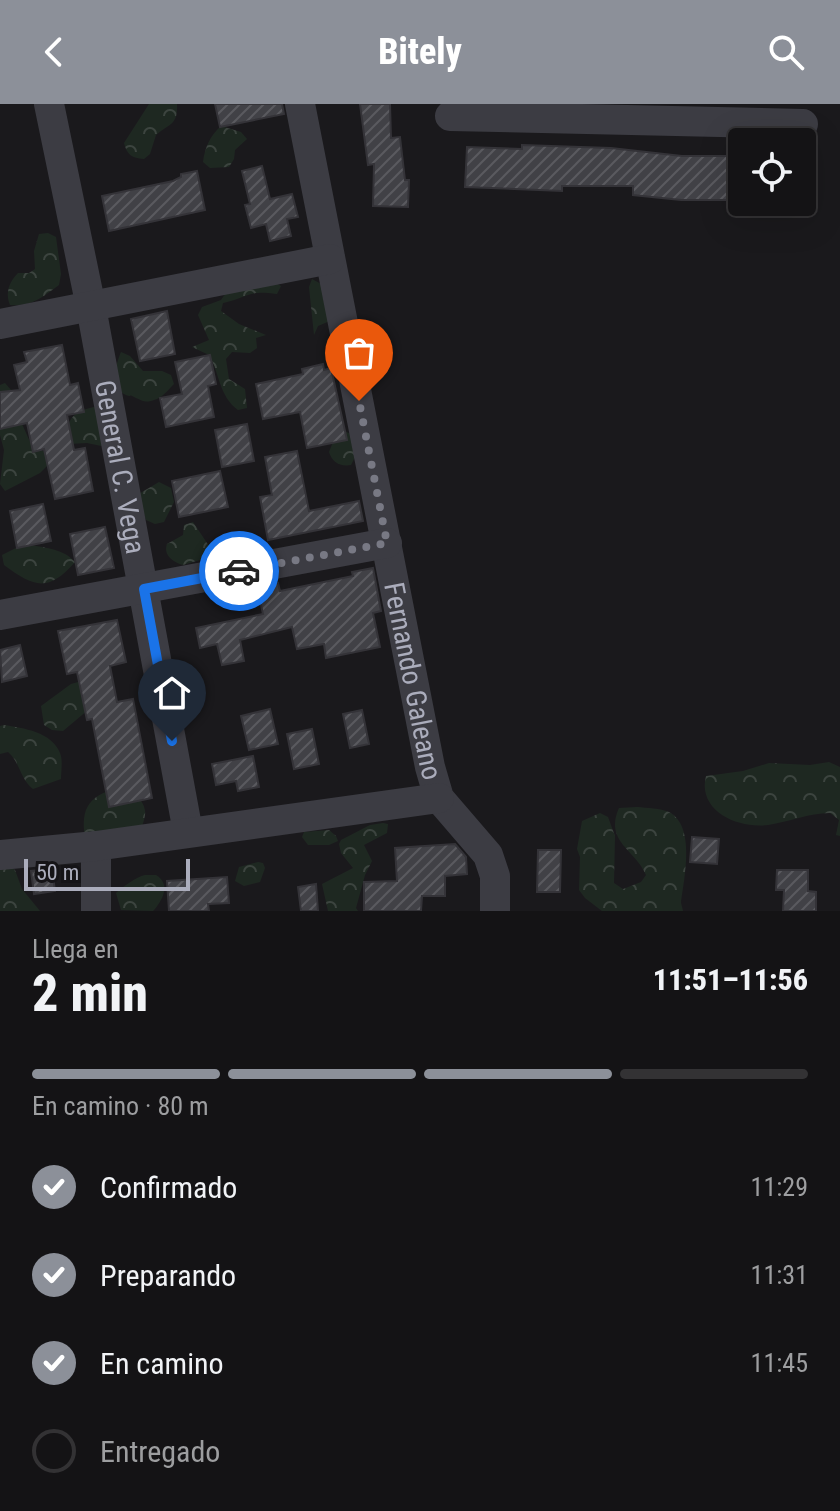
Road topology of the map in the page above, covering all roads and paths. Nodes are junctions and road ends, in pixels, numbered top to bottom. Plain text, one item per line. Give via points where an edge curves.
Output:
1 (49, 104) edge
2 (300, 104) edge
3 (604, 112) edge
4 (450, 116) dead end
5 (803, 124) dead end
6 (330, 259) junction
7 (91, 307) junction
8 (0, 324) edge
9 (387, 543) junction
10 (144, 589) junction
11 (0, 615) edge
12 (439, 798) junction
13 (188, 832) junction
14 (96, 846) junction
15 (0, 855) edge
16 (96, 911) edge
17 (495, 911) edge

1 - 7 street, General C. Vega
2 - 6 street, Fernando Galeano
3 - 4 street
3 - 5 street
6 - 7 street
6 - 9 street, Fernando Galeano
7 - 8 street
7 - 10 street, General C. Vega
9 - 10 street
9 - 12 street, Fernando Galeano
10 - 11 street
10 - 13 street, General C. Vega
12 - 13 street
12 - 17 street, Fernando Galeano via 488,855 495,876
13 - 14 street
14 - 15 street
14 - 16 street

